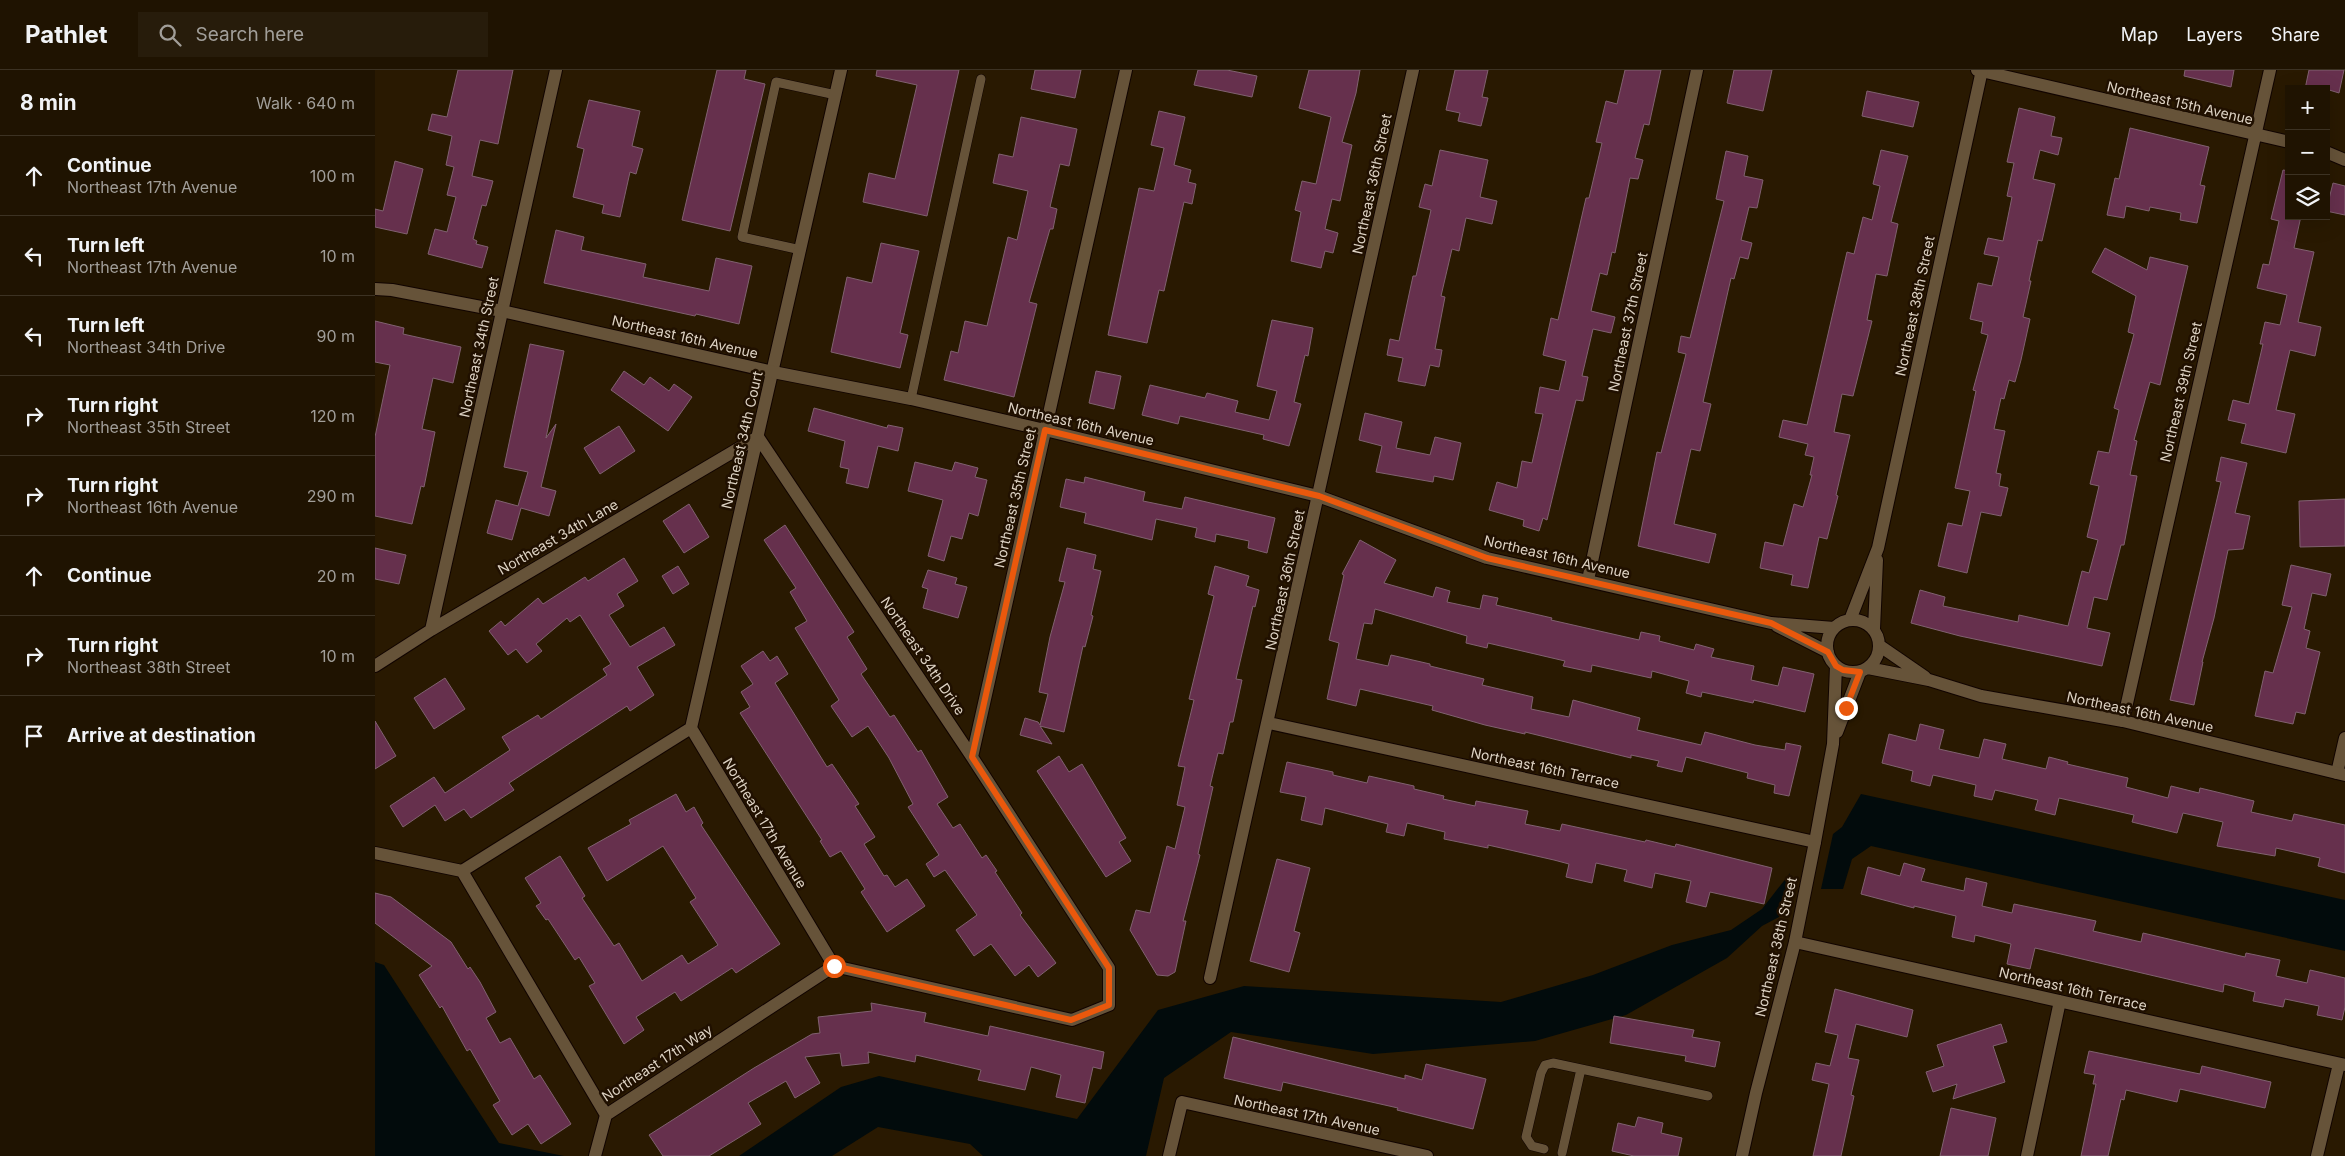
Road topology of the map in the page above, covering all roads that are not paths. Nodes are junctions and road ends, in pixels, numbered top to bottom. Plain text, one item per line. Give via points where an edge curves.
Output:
1 (556, 70) edge
2 (841, 70) edge
3 (1126, 70) edge
4 (1413, 70) edge
5 (1697, 70) edge
6 (1980, 70) edge
7 (2270, 70) edge
8 (981, 79) dead end
9 (836, 95) junction
10 (2254, 135) junction
11 (2285, 141) edge
12 (2330, 154) edge
13 (2345, 160) edge
14 (801, 250) junction
15 (375, 289) edge
16 (502, 311) junction
17 (773, 372) junction
18 (911, 399) junction
19 (1045, 430) junction
20 (758, 437) junction
21 (1319, 496) junction
22 (1878, 548) junction
23 (1588, 580) junction
24 (1850, 620) junction
25 (1771, 623) junction
26 (1834, 628) junction
27 (431, 630) junction
28 (1874, 630) junction
29 (1879, 646) junction
30 (1828, 652) junction
31 (375, 666) edge
32 (1836, 666) junction
33 (1864, 670) junction
34 (1929, 680) junction
35 (2123, 721) junction
36 (1269, 724) junction
37 (691, 728) junction
38 (2345, 738) edge
39 (1833, 744) junction
40 (972, 757) junction
41 (2341, 774) edge
42 (1815, 842) junction
43 (375, 853) edge
44 (462, 872) junction
45 (1795, 942) junction
46 (834, 966) junction
47 (1210, 978) dead end
48 (2061, 1001) junction
49 (2342, 1064) edge
50 (1581, 1069) junction
51 (1708, 1096) dead end
52 (606, 1115) junction
53 (1544, 1149) dead end
54 (1562, 1153) dead end
55 (595, 1155) edge
56 (1169, 1156) edge
57 (1427, 1156) edge
58 (1742, 1156) edge
59 (2027, 1156) edge
60 (2317, 1156) edge

1 - 16 street, Northeast 34th Street
2 - 9 street, Northeast 34th Court
3 - 19 street, Northeast 35th Street
4 - 21 street, Northeast 36th Street
5 - 23 street, Northeast 37th Street
6 - 10 street, Northeast 15th Avenue
6 - 22 street, Northeast 38th Street
7 - 10 street, Northeast 39th Street
8 - 18 lane
9 - 14 street, Northeast 34th Court
9 - 14 lane via 776,82 742,237
10 - 11 street, Northeast 15th Avenue
10 - 35 street, Northeast 39th Street
12 - 13 street
14 - 17 street, Northeast 34th Court
15 - 16 street, Northeast 16th Avenue
16 - 17 street, Northeast 16th Avenue
16 - 27 street, Northeast 34th Street
17 - 18 street, Northeast 16th Avenue
17 - 20 street, Northeast 34th Court
18 - 19 street, Northeast 16th Avenue
19 - 21 street, Northeast 16th Avenue
19 - 40 street, Northeast 35th Street
20 - 27 street, Northeast 34th Lane
20 - 37 street, Northeast 34th Court
20 - 40 street, Northeast 34th Drive
21 - 23 street, Northeast 16th Avenue via 1487,558
21 - 36 street, Northeast 36th Street
22 - 24 street, Northeast 38th Street
22 - 28 street, Northeast 38th Street
23 - 25 street, Northeast 16th Avenue
24 - 26 street
24 - 28 street via 1867,624
25 - 26 street, Northeast 16th Avenue
25 - 30 street, Northeast 16th Avenue
26 - 30 street via 1829,635
27 - 31 street, Northeast 34th Lane
28 - 29 street
29 - 33 street via 1874,662
29 - 34 street, Northeast 16th Avenue
30 - 32 street
32 - 33 street via 1851,672
32 - 39 street, Northeast 38th Street
33 - 34 street, Northeast 16th Avenue
33 - 39 street, Northeast 38th Street
34 - 35 street, Northeast 16th Avenue via 1981,696
35 - 41 street, Northeast 16th Avenue
36 - 42 street, Northeast 16th Terrace
36 - 47 street, Northeast 36th Street
37 - 44 street
37 - 46 street, Northeast 17th Avenue
38 - 41 street
39 - 42 street, Northeast 38th Street
40 - 46 street, Northeast 34th Drive via 1109,968 1109,1005 1071,1020
42 - 45 street, Northeast 38th Street
43 - 44 street
44 - 52 street, Northeast 17th Way
45 - 48 street, Northeast 16th Terrace
45 - 58 street, Northeast 38th Street via 1755,1093
46 - 52 street, Northeast 17th Way
48 - 49 street, Northeast 16th Terrace
48 - 59 street
49 - 60 street
50 - 51 lane
50 - 53 lane via 1553,1063 1545,1066 1541,1073 1526,1137 1531,1146
50 - 54 lane
52 - 55 street
56 - 57 street, Northeast 17th Avenue via 1182,1102

